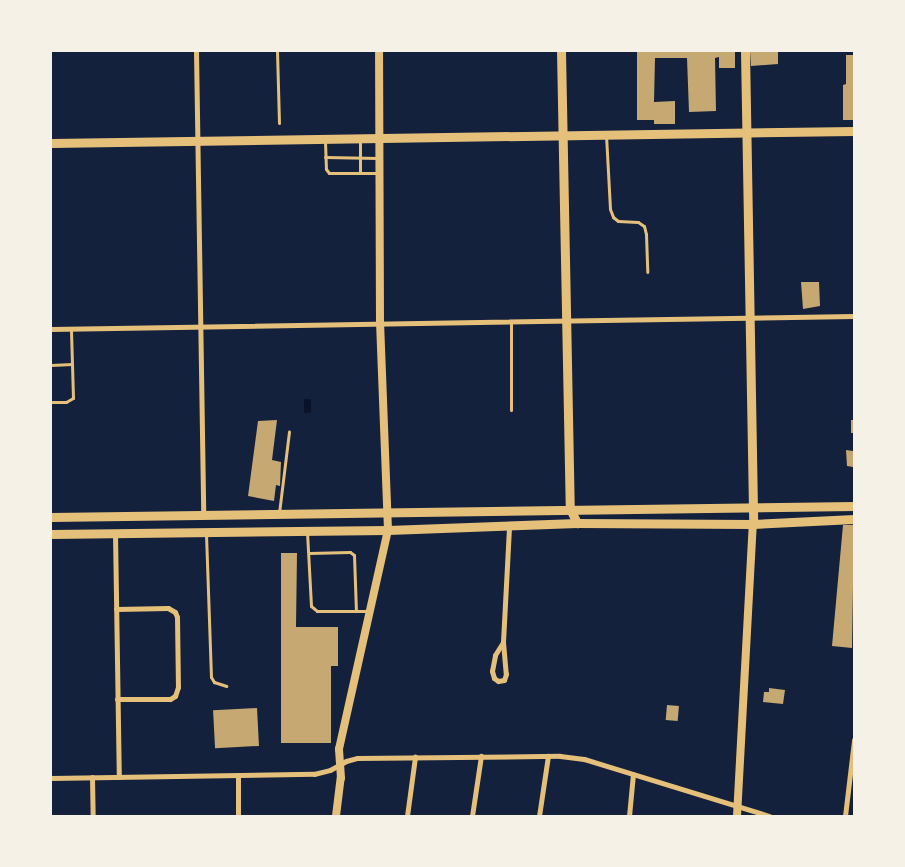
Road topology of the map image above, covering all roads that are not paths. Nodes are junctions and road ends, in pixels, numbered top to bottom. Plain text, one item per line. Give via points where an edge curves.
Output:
1 (196, 51) edge
2 (277, 51) edge
3 (379, 51) edge
4 (561, 51) edge
5 (745, 51) edge
6 (279, 123) dead end
7 (854, 130) edge
8 (746, 132) junction
9 (563, 134) junction
10 (606, 134) junction
11 (360, 137) junction
12 (381, 137) junction
13 (325, 138) junction
14 (197, 140) junction
15 (51, 142) edge
16 (326, 158) junction
17 (360, 158) junction
18 (381, 158) junction
19 (360, 173) junction
20 (381, 173) junction
21 (647, 272) dead end
22 (854, 316) edge
23 (751, 317) junction
24 (566, 320) junction
25 (511, 321) junction
26 (380, 324) junction
27 (200, 326) junction
28 (51, 329) edge
29 (71, 329) junction
30 (72, 364) junction
31 (51, 365) edge
32 (51, 402) edge
33 (511, 410) dead end
34 (289, 432) dead end
35 (854, 506) edge
36 (753, 508) junction
37 (570, 509) junction
38 (388, 513) junction
39 (279, 514) junction
40 (203, 515) junction
41 (51, 517) edge
42 (854, 519) edge
43 (577, 523) junction
44 (753, 524) junction
45 (509, 527) junction
46 (388, 530) junction
47 (206, 531) junction
48 (307, 531) junction
49 (115, 533) junction
50 (51, 534) edge
51 (309, 553) junction
52 (116, 609) junction
53 (356, 611) junction
54 (371, 611) junction
55 (503, 642) junction
56 (226, 686) dead end
57 (118, 699) junction
58 (854, 740) edge
59 (481, 756) junction
60 (548, 756) junction
61 (415, 757) junction
62 (340, 764) junction
63 (633, 774) junction
64 (238, 775) junction
65 (118, 776) junction
66 (92, 777) junction
67 (51, 778) edge
68 (852, 781) edge
69 (737, 812) edge
70 (93, 816) edge
71 (238, 816) edge
72 (336, 816) edge
73 (407, 816) edge
74 (472, 816) edge
75 (539, 816) edge
76 (630, 816) edge
77 (769, 816) edge
78 (845, 816) edge

1 - 14 street
2 - 6 lane
3 - 12 street
4 - 9 main road
5 - 8 main road
7 - 8 main road
8 - 10 main road
8 - 23 main road
9 - 10 main road
9 - 12 main road
9 - 24 main road
10 - 21 lane via 610,209 618,220 638,222 644,226
11 - 12 main road
11 - 13 main road
11 - 17 lane
12 - 18 street
13 - 14 main road
13 - 16 lane
14 - 15 main road
14 - 27 street
16 - 17 lane
16 - 19 lane via 329,173
17 - 18 lane
17 - 19 lane
18 - 20 street
19 - 20 lane
20 - 26 street
22 - 23 street
23 - 24 street
23 - 36 main road
24 - 25 street
24 - 37 main road
25 - 26 street
25 - 33 lane
26 - 27 street
26 - 38 street
27 - 29 street
27 - 40 street
28 - 29 street
29 - 30 lane
30 - 31 lane
30 - 32 lane via 73,398 66,402
34 - 39 lane
35 - 36 main road
36 - 37 main road
36 - 44 main road
37 - 38 main road
37 - 43 main road
38 - 39 main road
38 - 46 street
39 - 40 main road
40 - 41 main road
42 - 44 main road
43 - 44 main road
43 - 45 main road
44 - 69 street
45 - 46 main road
45 - 55 street
46 - 48 main road
46 - 54 street
47 - 48 main road
47 - 49 main road
47 - 56 lane via 211,677 214,682
48 - 51 lane
49 - 50 main road
49 - 52 street
51 - 53 lane via 312,608 316,611
51 - 53 lane via 350,552 354,555
52 - 57 street
52 - 57 street via 168,608 177,617 178,686 175,696 170,699
53 - 54 lane
54 - 62 street via 339,749
55 - 55 street via 506,674 504,680 498,681 493,676 493,663
57 - 65 street
58 - 68 street
59 - 60 street
59 - 61 street
59 - 74 street
60 - 63 street via 584,759
60 - 75 street
61 - 62 street via 357,758
61 - 73 street
62 - 64 street via 318,773
62 - 72 street
63 - 69 street
63 - 76 street
64 - 65 street
64 - 71 street
65 - 66 street
66 - 67 street
66 - 70 street
68 - 78 street
69 - 77 street

